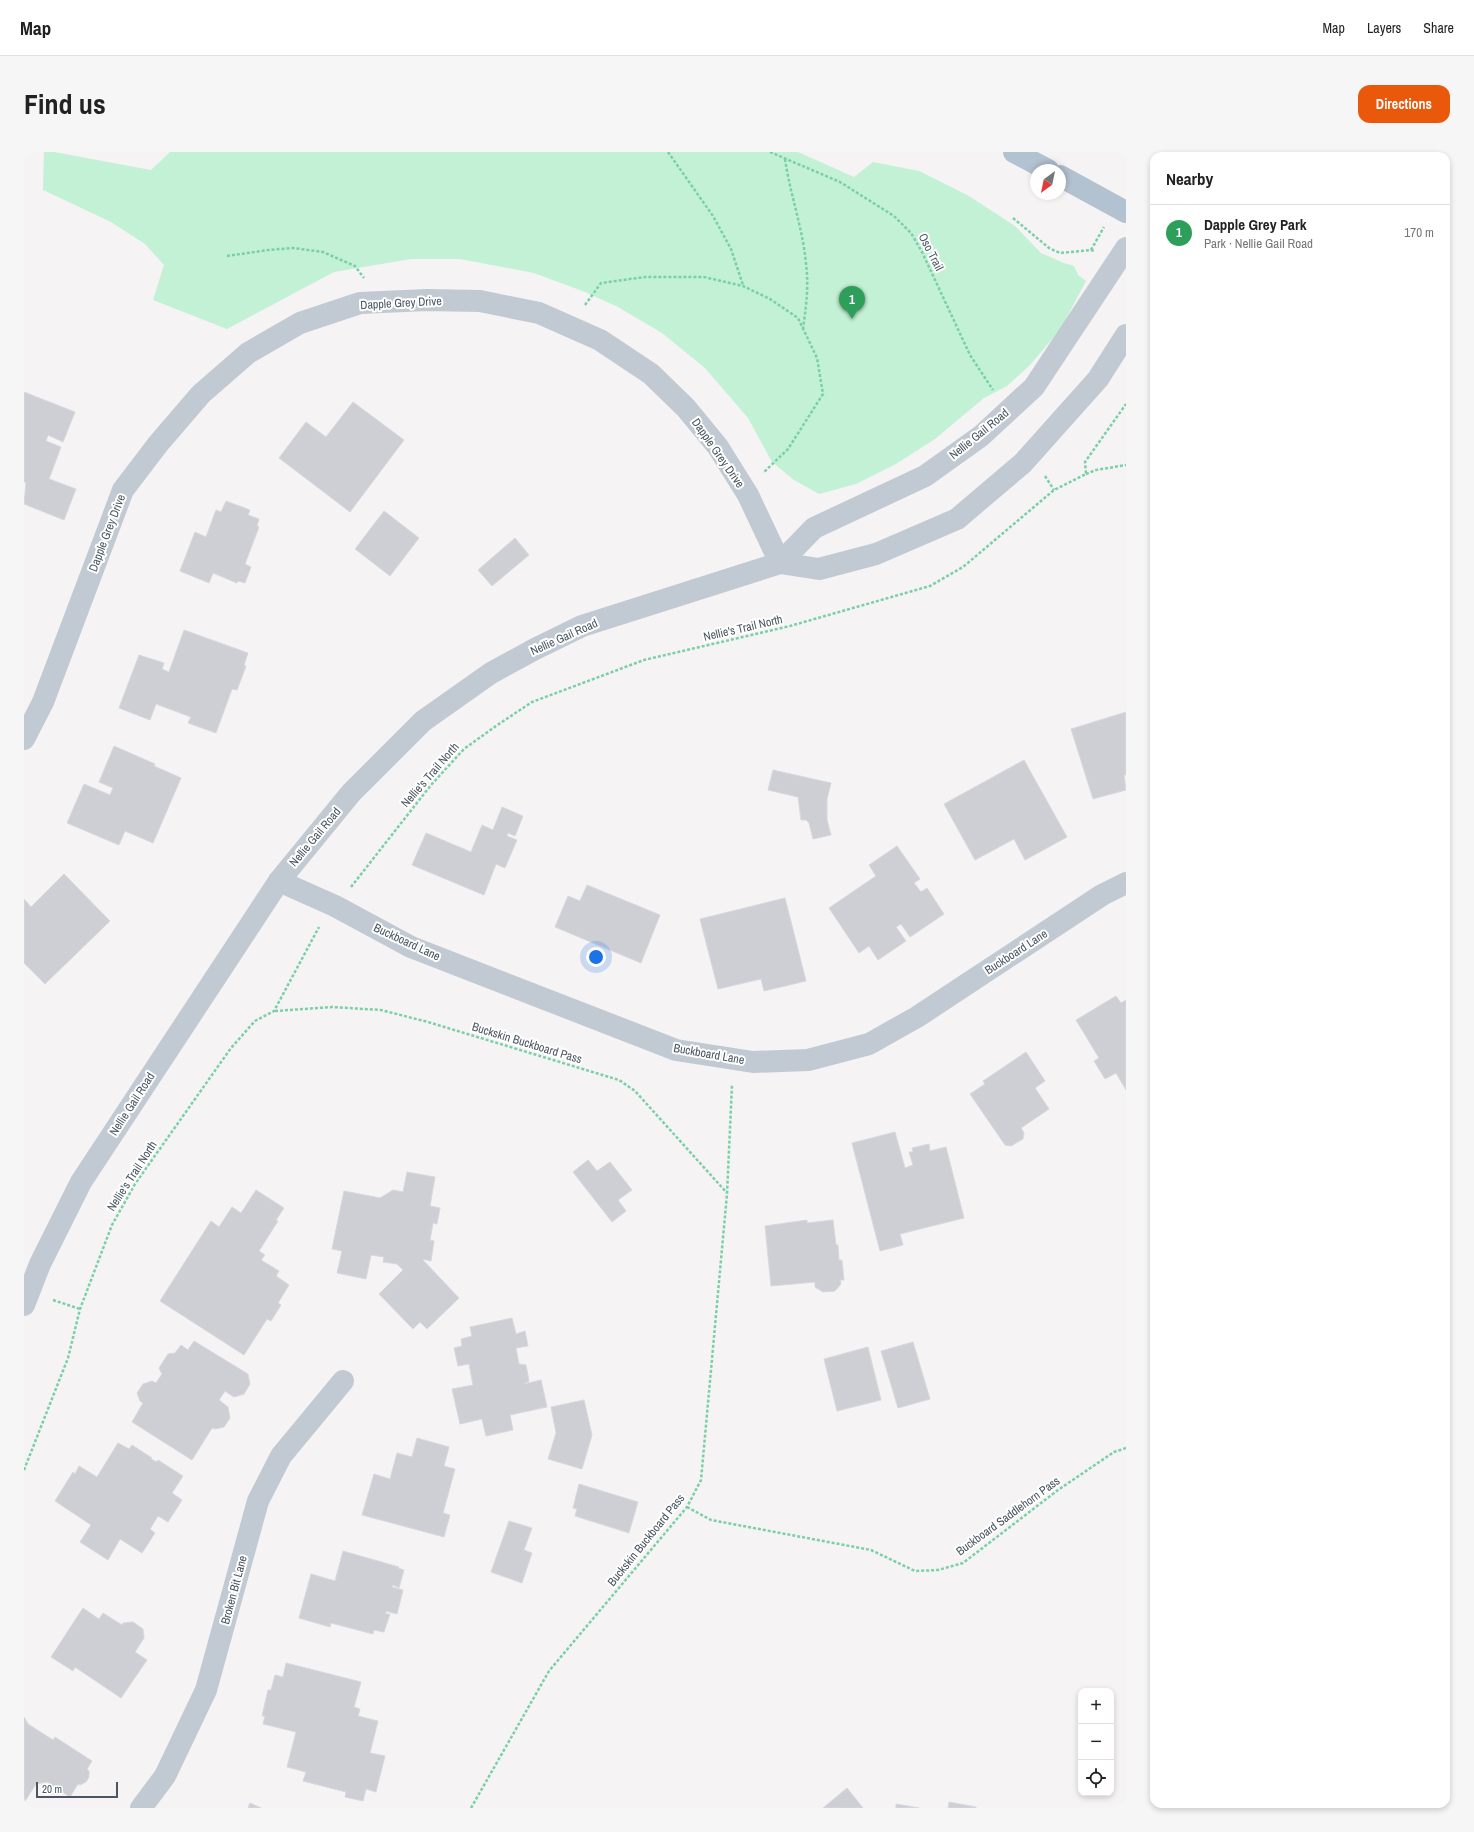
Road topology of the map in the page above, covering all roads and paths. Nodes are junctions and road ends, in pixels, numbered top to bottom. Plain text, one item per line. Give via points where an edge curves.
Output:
1 (668, 152) edge
2 (770, 152) edge
3 (1014, 152) edge
4 (785, 158) junction
5 (1037, 164) edge
6 (1066, 179) edge
7 (1126, 212) edge
8 (1013, 218) dead end
9 (1126, 248) edge
10 (1091, 250) dead end
11 (227, 256) dead end
12 (743, 286) junction
13 (382, 302) junction
14 (569, 327) junction
15 (803, 330) junction
16 (1126, 335) edge
17 (994, 392) dead end
18 (1126, 404) edge
19 (1126, 465) edge
20 (1042, 471) dead end
21 (1086, 474) junction
22 (743, 487) junction
23 (1054, 490) junction
24 (780, 563) junction
25 (24, 739) edge
26 (361, 874) dead end
27 (279, 881) junction
28 (1126, 883) edge
29 (318, 928) dead end
30 (274, 1011) junction
31 (733, 1058) junction
32 (727, 1194) junction
33 (49, 1298) dead end
34 (24, 1305) edge
35 (80, 1309) junction
36 (343, 1381) dead end
37 (1126, 1448) edge
38 (24, 1470) edge
39 (687, 1507) junction
40 (141, 1808) edge
41 (471, 1808) edge

1 - 12 path via 713,216 731,249
2 - 4 path, Oso Trail
3 - 5 main road
4 - 15 path via 806,264 808,295
4 - 17 path, Oso Trail via 840,182 894,216 911,233 970,354
6 - 7 main road
8 - 10 path via 1060,253
9 - 24 street, Nellie Gail Road via 1034,387 986,431 925,476 814,528
11 - 13 path via 293,248 323,252 355,266
12 - 14 path via 704,277 645,277 601,283
12 - 15 path via 798,318
13 - 14 street, Dapple Grey Drive via 480,301 539,313
13 - 25 street, Dapple Grey Drive via 360,303 300,323 248,352 201,394 158,444 123,490 43,702
14 - 22 street, Dapple Grey Drive via 600,340 651,374 686,408 718,447
15 - 22 path via 817,358 823,394 788,449 762,474
16 - 24 street, Nellie Gail Road via 1098,379 1023,463 957,519 876,554 819,569
18 - 21 path via 1085,462
19 - 21 path, Nellie's Trail North
20 - 23 path
21 - 23 path, Nellie's Trail North
22 - 24 street, Dapple Grey Drive
23 - 26 path, Nellie's Trail North via 963,567 930,586 790,626 644,660 532,702 464,749 430,785
24 - 27 street, Nellie Gail Road via 582,626 491,673 423,721 351,793
27 - 31 street, Buckboard Lane via 335,906 418,949 676,1050
27 - 34 street, Nellie Gail Road via 80,1182 40,1264
28 - 31 street, Buckboard Lane via 1102,895 917,1017 869,1044 808,1060 753,1062
29 - 30 path
30 - 32 path, Buckskin Buckboard Pass via 332,1007 381,1010 619,1080 635,1091
30 - 35 path, Nellie's Trail North via 255,1021 230,1048 135,1184 112,1225
31 - 32 path, Buckskin Buckboard Pass
32 - 39 path, Buckskin Buckboard Pass via 701,1480
33 - 35 path
35 - 38 path, Nellie's Trail North via 68,1358
36 - 40 street, Broken Bit Lane via 281,1456 258,1501 206,1690 165,1776
37 - 39 path, Buckboard Saddlehorn Pass via 1114,1452 1058,1490 963,1563 938,1570 915,1571 870,1550 711,1520
39 - 41 path, Buckskin Buckboard Pass via 550,1671

